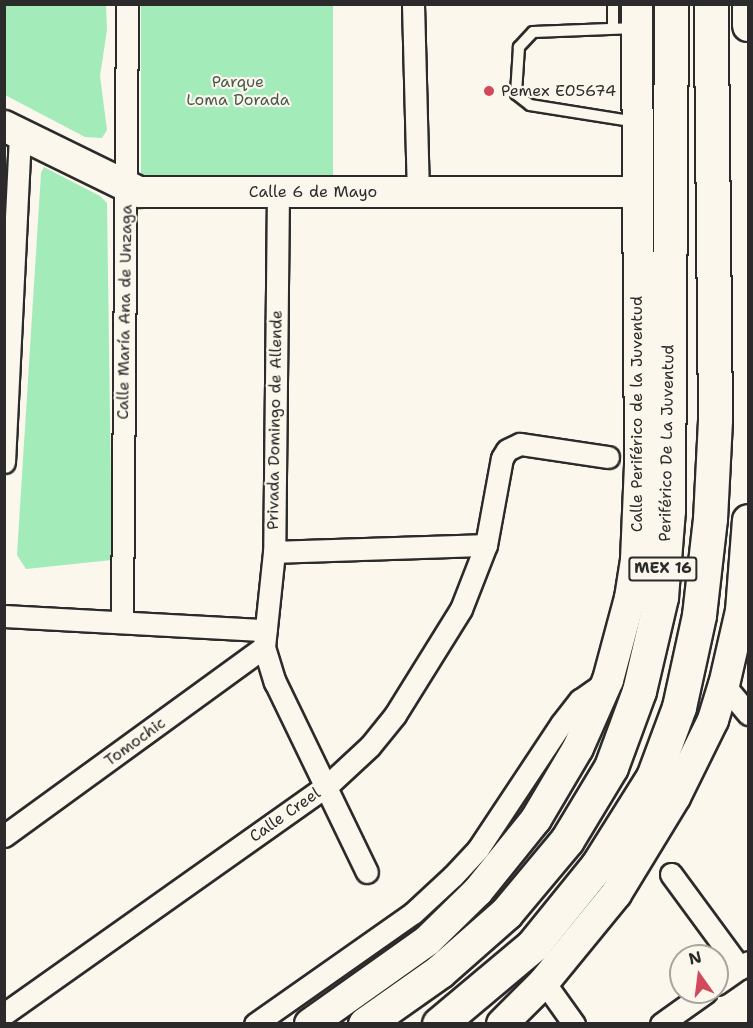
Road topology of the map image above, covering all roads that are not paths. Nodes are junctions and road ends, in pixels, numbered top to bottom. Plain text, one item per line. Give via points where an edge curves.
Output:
1 (127, 4) edge
2 (412, 4) edge
3 (613, 4) edge
4 (670, 4) edge
5 (711, 4) edge
6 (748, 4) edge
7 (630, 20) edge
8 (748, 26) edge
9 (636, 122) junction
10 (12, 130) edge
11 (127, 187) junction
12 (278, 192) junction
13 (418, 192) junction
14 (636, 192) junction
15 (608, 457) dead end
16 (4, 462) edge
17 (748, 520) edge
18 (486, 545) junction
19 (274, 552) junction
20 (4, 616) edge
21 (122, 620) junction
22 (265, 639) junction
23 (724, 686) junction
24 (748, 714) edge
25 (328, 785) junction
26 (4, 836) edge
27 (489, 857) junction
28 (367, 872) dead end
29 (671, 874) dead end
30 (744, 965) edge
31 (729, 976) edge
32 (544, 982) junction
33 (689, 1004) edge
34 (4, 1014) edge
35 (255, 1023) edge
36 (310, 1023) edge
37 (365, 1023) edge
38 (439, 1023) edge
39 (502, 1023) edge
40 (574, 1023) edge
41 (661, 1023) edge

1 - 11 street, Calle María Ana de Unzaga
2 - 13 street
3 - 7 lane
4 - 37 highway, Periférico De La Juventud / MEX 16 via 668,510 661,597 639,691 611,767 567,840 506,913 440,971
5 - 38 highway, MEX 16 via 713,464 699,615 679,707 652,777 597,866 533,945
6 - 8 main road
7 - 9 main road, Calle Periférico de la Juventud
7 - 9 lane via 533,32 519,47 516,94 535,106
9 - 14 main road, Calle Periférico de la Juventud
10 - 11 main road, Calle 6 de Mayo
10 - 16 street
11 - 12 main road, Calle 6 de Mayo via 139,192
11 - 21 street, Calle María Ana de Unzaga
12 - 13 main road, Calle 6 de Mayo
12 - 19 street, Privada Domingo de Allende
13 - 14 main road, Calle 6 de Mayo
14 - 27 main road, Calle Periférico de la Juventud via 640,465 636,560 630,598 608,680 578,748 536,819
15 - 18 street, Calle Creel via 520,444 507,450 502,458
17 - 23 main road via 741,611
18 - 19 street
18 - 25 street, Calle Creel via 461,609 396,715
19 - 22 street, Privada Domingo de Allende
20 - 21 street
21 - 22 street
22 - 25 street via 275,682
22 - 26 street, Tomochic
23 - 24 street
23 - 32 main road via 713,720 663,817 616,894
25 - 28 street
25 - 34 street, Calle Creel
27 - 35 street
27 - 36 main road, Calle Periférico de la Juventud via 427,941
29 - 30 street
30 - 31 street
32 - 39 main road
32 - 40 street
33 - 41 street

